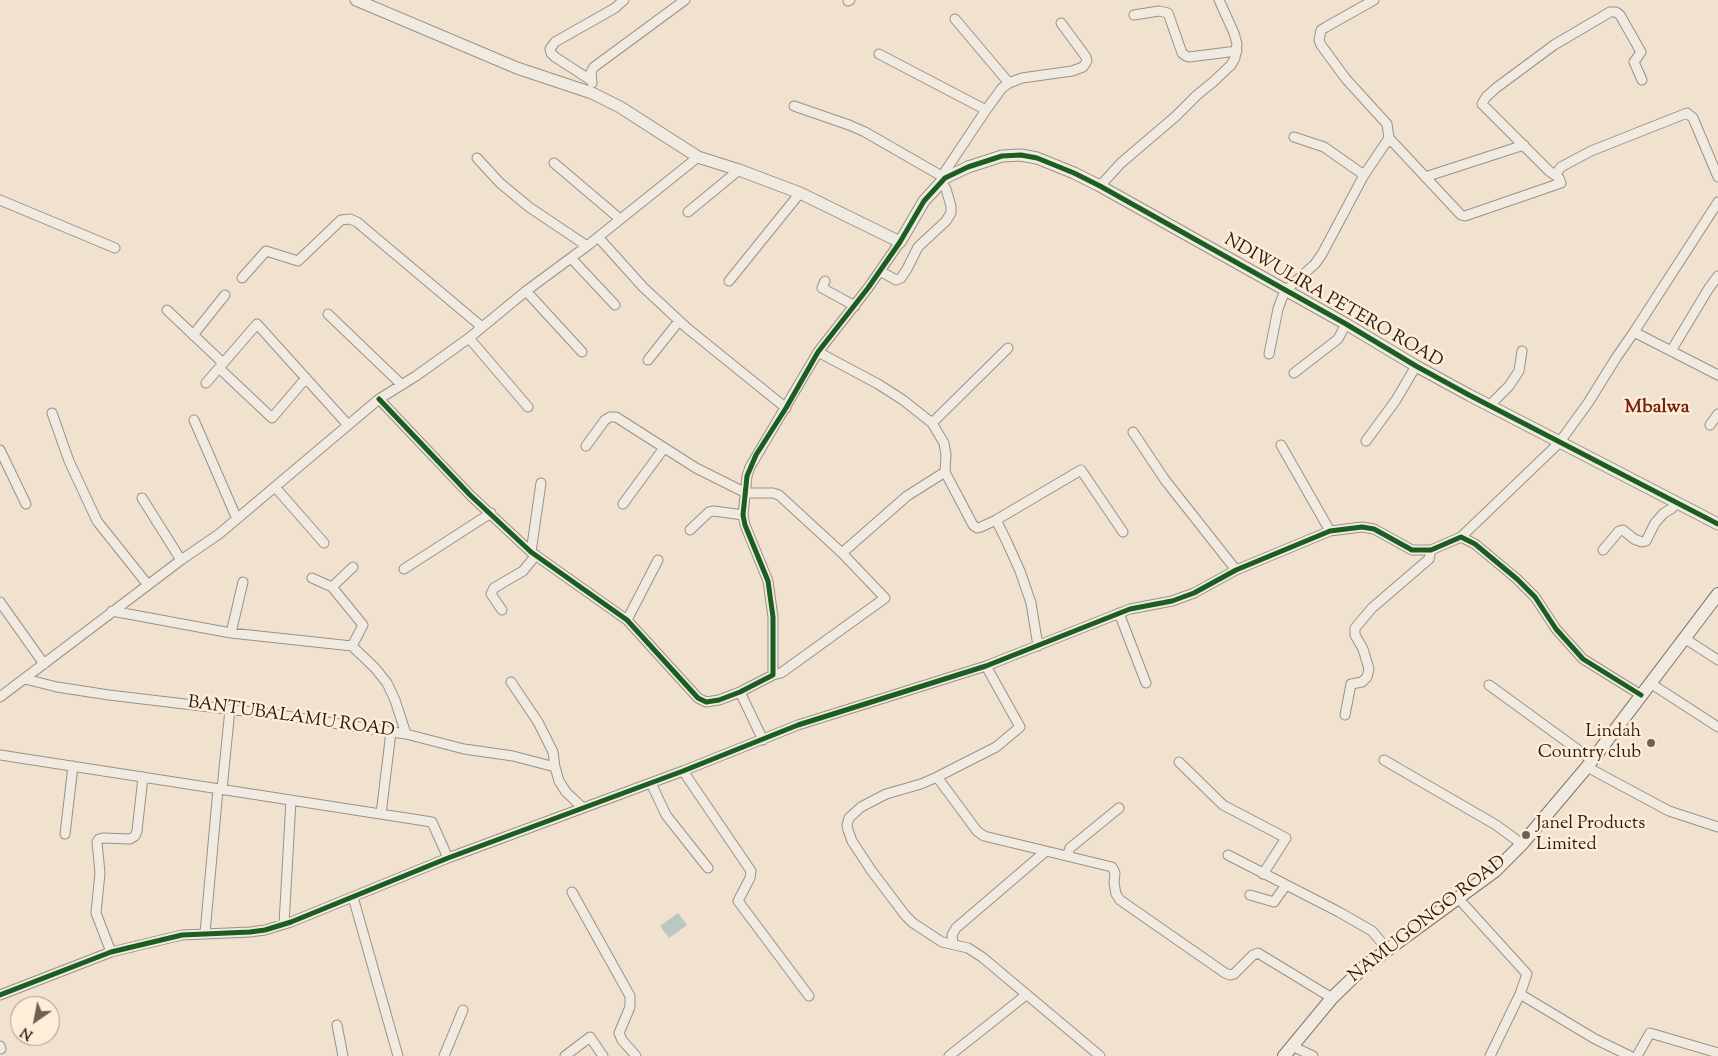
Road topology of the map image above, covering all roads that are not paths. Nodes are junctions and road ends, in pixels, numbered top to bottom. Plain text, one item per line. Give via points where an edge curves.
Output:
1 (356, 0) edge
2 (624, 0) edge
3 (685, 0) edge
4 (1219, 0) edge
5 (1374, 0) edge
6 (1134, 15) dead end
7 (955, 19) dead end
8 (1061, 23) dead end
9 (1237, 51) junction
10 (879, 54) dead end
11 (1642, 80) dead end
12 (592, 81) junction
13 (1009, 83) junction
14 (592, 93) junction
15 (794, 106) dead end
16 (986, 110) junction
17 (1294, 137) dead end
18 (1389, 138) junction
19 (1524, 145) junction
20 (698, 157) junction
21 (476, 158) dead end
22 (554, 163) dead end
23 (739, 170) junction
24 (1364, 175) junction
25 (1555, 175) junction
26 (1425, 177) junction
27 (1718, 177) edge
28 (943, 179) junction
29 (1100, 186) junction
30 (800, 194) junction
31 (0, 200) edge
32 (1718, 202) edge
33 (688, 212) dead end
34 (620, 219) junction
35 (598, 237) junction
36 (900, 242) junction
37 (586, 246) junction
38 (115, 248) dead end
39 (571, 258) junction
40 (880, 271) junction
41 (1718, 276) edge
42 (242, 278) dead end
43 (729, 281) dead end
44 (825, 281) dead end
45 (1286, 290) junction
46 (526, 291) junction
47 (225, 295) dead end
48 (615, 305) dead end
49 (855, 306) junction
50 (167, 310) dead end
51 (328, 314) dead end
52 (679, 321) junction
53 (1346, 324) junction
54 (482, 327) junction
55 (1634, 332) junction
56 (193, 335) junction
57 (469, 338) junction
58 (1008, 348) dead end
59 (1671, 350) junction
60 (1522, 351) dead end
61 (582, 352) dead end
62 (818, 352) junction
63 (1269, 354) dead end
64 (648, 360) dead end
65 (221, 366) junction
66 (1416, 366) junction
67 (1294, 373) dead end
68 (1718, 375) edge
69 (306, 378) junction
70 (206, 383) dead end
71 (402, 385) junction
72 (379, 399) junction
73 (1489, 406) junction
74 (528, 407) dead end
75 (786, 408) junction
76 (52, 413) dead end
77 (1718, 414) edge
78 (194, 420) dead end
79 (932, 423) junction
80 (348, 425) junction
81 (1710, 425) dead end
82 (1133, 432) dead end
83 (1366, 441) dead end
84 (1559, 443) junction
85 (586, 446) dead end
86 (1281, 446) dead end
87 (664, 448) junction
88 (0, 450) edge
89 (945, 472) junction
90 (542, 483) dead end
91 (274, 487) junction
92 (746, 493) junction
93 (142, 498) dead end
94 (1677, 503) junction
95 (26, 504) dead end
96 (623, 504) dead end
97 (491, 513) junction
98 (743, 514) junction
99 (237, 519) junction
100 (996, 520) junction
101 (1718, 524) edge
102 (690, 530) dead end
103 (1330, 531) junction
104 (1123, 532) dead end
105 (1461, 537) junction
106 (324, 543) dead end
107 (1432, 550) junction
108 (1603, 550) dead end
109 (842, 553) junction
110 (534, 554) junction
111 (181, 560) junction
112 (658, 560) dead end
113 (353, 567) dead end
114 (404, 569) dead end
115 (1236, 570) junction
116 (312, 578) dead end
117 (243, 582) dead end
118 (148, 584) junction
119 (332, 587) junction
120 (1718, 594) edge
121 (0, 602) edge
122 (502, 610) dead end
123 (112, 611) junction
124 (1119, 613) junction
125 (628, 620) junction
126 (231, 633) junction
127 (1684, 638) junction
128 (352, 646) junction
129 (1038, 646) junction
130 (1718, 660) edge
131 (44, 664) junction
132 (986, 666) junction
133 (773, 674) junction
134 (25, 679) junction
135 (511, 682) dead end
136 (1650, 682) junction
137 (1146, 683) dead end
138 (1489, 685) dead end
139 (740, 692) junction
140 (1641, 695) junction
141 (0, 697) edge
142 (230, 709) junction
143 (1344, 715) dead end
144 (1718, 727) edge
145 (392, 732) junction
146 (406, 734) junction
147 (763, 740) junction
148 (0, 755) edge
149 (1384, 760) dead end
150 (1179, 762) dead end
151 (1589, 763) junction
152 (73, 766) junction
153 (555, 767) junction
154 (683, 771) junction
155 (143, 777) junction
156 (937, 777) junction
157 (651, 783) junction
158 (220, 789) junction
159 (291, 800) junction
160 (583, 808) junction
161 (1119, 808) dead end
162 (381, 814) junction
163 (1718, 827) edge
164 (65, 834) dead end
165 (1522, 844) junction
166 (1046, 851) junction
167 (1228, 855) dead end
168 (1067, 856) junction
169 (448, 858) junction
170 (708, 868) dead end
171 (1263, 874) junction
172 (1286, 885) junction
173 (572, 892) dead end
174 (1250, 895) dead end
175 (353, 897) junction
176 (1458, 898) junction
177 (284, 924) junction
178 (205, 933) junction
179 (953, 944) junction
180 (1388, 950) junction
181 (111, 952) junction
182 (1520, 994) junction
183 (0, 995) edge
184 (1026, 995) junction
185 (809, 996) dead end
186 (1332, 998) junction
187 (463, 1010) dead end
188 (337, 1024) dead end
189 (1288, 1051) edge
190 (1718, 1053) edge
191 (343, 1056) edge
192 (398, 1056) edge
193 (444, 1056) edge
194 (565, 1056) edge
195 (603, 1056) edge
196 (636, 1056) edge
197 (949, 1056) edge
198 (1100, 1056) edge
199 (1313, 1056) edge
200 (1490, 1056) edge
201 (1630, 1056) edge
202 (1637, 1056) edge

1 - 14 street via 517,68
2 - 12 street via 555,42 550,49 551,53
3 - 12 street via 594,67
4 - 9 street via 1234,33
5 - 18 street via 1321,30 1319,40 1346,79 1387,124
6 - 9 street via 1159,11 1168,13 1182,53 1186,56
7 - 13 street
8 - 13 street via 1086,57 1083,67
9 - 29 street via 1227,70 1121,163
10 - 16 street
11 - 19 street via 1634,62 1641,52 1620,15 1610,12 1554,46 1496,88 1482,104
12 - 14 street
13 - 16 street
14 - 20 street
15 - 28 street via 857,128
16 - 28 street
17 - 24 street via 1324,147
18 - 24 street
18 - 26 street
19 - 25 street
19 - 26 street
20 - 23 street
20 - 34 street
21 - 37 street via 529,207
22 - 34 street
23 - 30 street
23 - 33 street
24 - 45 street via 1322,254
25 - 26 street via 1561,183 1465,216
25 - 27 street via 1561,167 1591,151 1687,113 1693,118
28 - 29 street, NDIWULIRA PETERO ROAD via 1002,156 1021,155 1037,158
28 - 36 street, NDIWULIRA PETERO ROAD via 924,201
28 - 40 street via 952,206 946,221 918,247 901,278 896,280
29 - 45 street, NDIWULIRA PETERO ROAD
30 - 36 street
30 - 43 street
31 - 38 street
32 - 55 street
34 - 35 street
35 - 37 street
35 - 52 street
36 - 40 street
37 - 39 street
39 - 46 street
39 - 48 street
40 - 49 street
41 - 59 street
42 - 54 street via 266,251 298,261 341,220 350,219
44 - 49 street via 822,288
45 - 53 street, NDIWULIRA PETERO ROAD
45 - 63 street via 1278,309
46 - 54 street
46 - 61 street
47 - 56 street
49 - 62 street
50 - 56 street
51 - 71 street
52 - 64 street
52 - 75 street
53 - 66 street, NDIWULIRA PETERO ROAD
53 - 67 street via 1338,339
54 - 57 street
55 - 59 street
55 - 84 street
56 - 65 street
57 - 71 street
57 - 74 street
58 - 79 street
59 - 68 street
60 - 73 street via 1518,371 1509,386
62 - 75 street
62 - 79 street via 878,384
65 - 69 street via 272,418
65 - 69 street via 258,324
65 - 70 street
66 - 73 street, NDIWULIRA PETERO ROAD
66 - 83 street
69 - 80 street
71 - 72 street
72 - 80 street
72 - 97 street
73 - 84 street, NDIWULIRA PETERO ROAD
75 - 92 street via 750,467
76 - 118 street via 68,461 97,521
77 - 81 street
78 - 99 street
79 - 89 street via 944,443
80 - 91 street
82 - 115 street via 1165,480
84 - 94 street, NDIWULIRA PETERO ROAD
84 - 105 street
85 - 87 street via 605,420 616,417
86 - 103 street
87 - 92 street
87 - 96 street
88 - 95 street
89 - 100 street via 973,525 977,528
89 - 109 street via 908,496
90 - 110 street
91 - 99 street
91 - 106 street
92 - 98 street
92 - 109 street via 780,495
93 - 111 street
94 - 101 street, NDIWULIRA PETERO ROAD
94 - 108 street via 1655,524 1646,541 1642,542 1623,530
97 - 110 street
97 - 114 street
98 - 102 street via 709,512
98 - 133 street via 768,581 773,617
99 - 111 street
100 - 104 street via 1081,470
100 - 129 street via 1028,595
103 - 107 street via 1362,526 1412,550
103 - 115 street
105 - 107 street
105 - 140 street via 1475,544 1517,579 1582,659
107 - 143 street via 1429,559 1372,608 1355,628 1369,669 1362,682 1351,684
109 - 133 street via 885,598 781,673
110 - 122 street via 523,571 494,588 491,594
110 - 125 street
111 - 118 street
112 - 125 street
113 - 119 street
115 - 124 street via 1194,593
116 - 119 street
117 - 126 street
118 - 123 street
119 - 128 street via 363,625
120 - 127 main road, NAMUGONGO ROAD
121 - 131 street
123 - 126 street
123 - 131 street
124 - 129 street
124 - 137 street
125 - 139 street via 698,698 706,702
126 - 128 street
127 - 130 street
127 - 136 main road, NAMUGONGO ROAD
128 - 146 street via 387,683
129 - 132 street
131 - 134 street
132 - 147 street via 798,725
132 - 156 street via 1020,727 996,747
133 - 139 street
134 - 141 street
134 - 142 street, BANTUBALAMU ROAD via 109,695
135 - 153 street via 554,752
136 - 140 main road, NAMUGONGO ROAD
136 - 144 street
138 - 151 street
139 - 147 street
140 - 151 main road, NAMUGONGO ROAD
142 - 145 street, BANTUBALAMU ROAD
142 - 158 street
145 - 146 street, BANTUBALAMU ROAD
145 - 162 street
146 - 153 street, BANTUBALAMU ROAD
147 - 154 street
148 - 152 street
149 - 165 street via 1496,824
150 - 171 street via 1223,805 1286,838
151 - 163 street via 1669,811
151 - 165 main road, NAMUGONGO ROAD
152 - 155 street
152 - 164 street
153 - 160 street via 566,792
154 - 157 street
154 - 185 street via 751,871 738,901
155 - 158 street
155 - 181 street via 135,836 130,839 102,838 97,842 100,873 96,913
156 - 166 street via 984,836
156 - 179 street via 886,794 861,807 849,818 847,825 852,841 905,915 933,937
157 - 160 street
157 - 170 street via 666,815
158 - 159 street
158 - 178 street
159 - 162 street
159 - 177 street
160 - 169 street
161 - 168 street via 1070,848
162 - 169 street via 432,822
165 - 176 main road, NAMUGONGO ROAD via 1495,871
166 - 168 street
166 - 179 street via 956,928
167 - 171 street
168 - 186 street via 1112,867 1120,900 1225,973 1234,974 1258,953
169 - 175 street
171 - 172 street
172 - 174 street via 1274,902
172 - 180 street via 1372,931
173 - 196 street via 630,996 630,1007 619,1033
175 - 177 street
175 - 192 street
176 - 180 main road, NAMUGONGO ROAD
176 - 182 street via 1527,974
177 - 178 street via 250,932
178 - 181 street via 169,937
179 - 184 street via 968,948
180 - 186 main road, NAMUGONGO ROAD via 1364,967
181 - 183 street
182 - 200 street
182 - 201 street
184 - 197 street
184 - 198 street
186 - 189 main road, NAMUGONGO ROAD
187 - 193 street
188 - 191 street
189 - 199 street
190 - 202 street via 1650,1033
194 - 195 street via 590,1037

